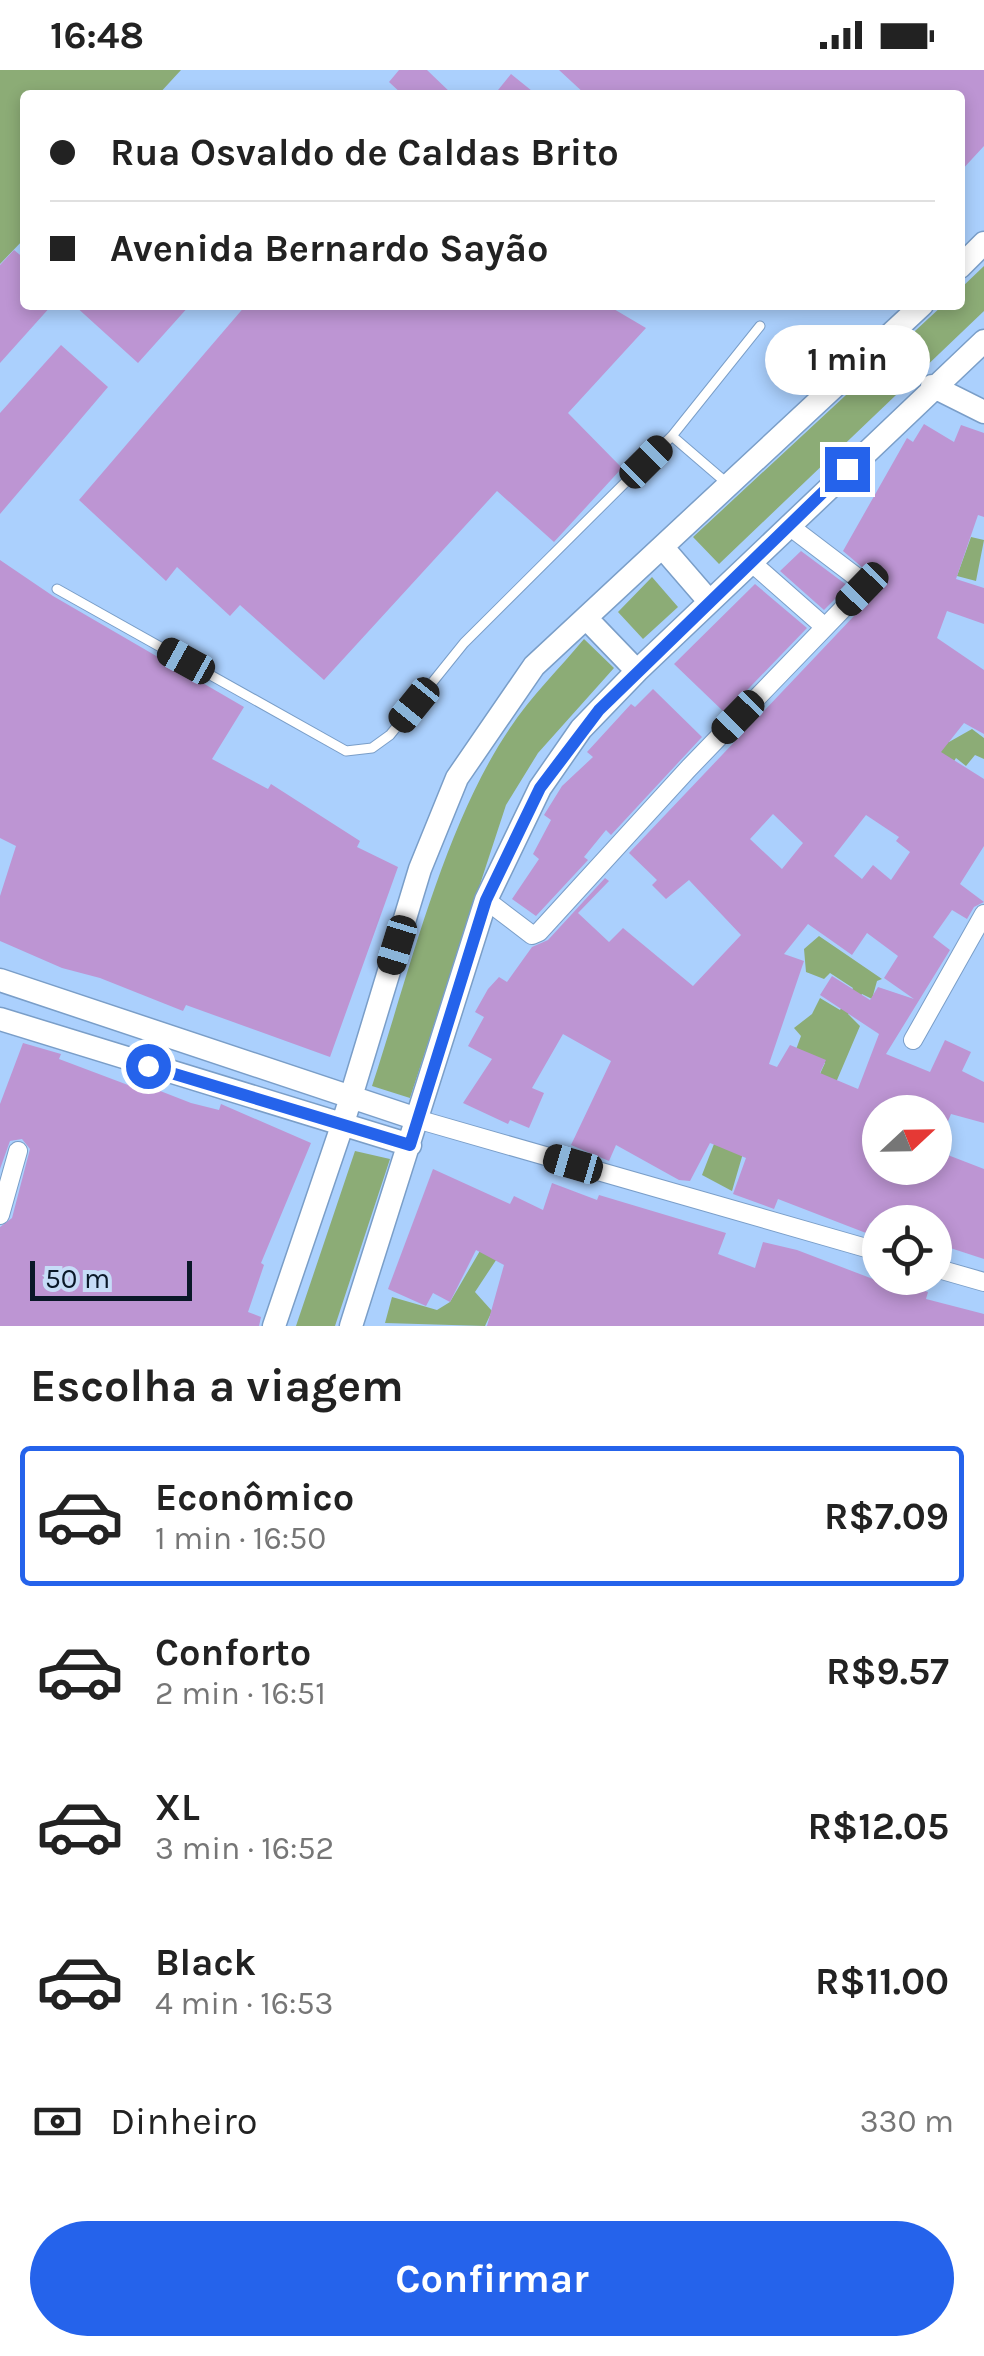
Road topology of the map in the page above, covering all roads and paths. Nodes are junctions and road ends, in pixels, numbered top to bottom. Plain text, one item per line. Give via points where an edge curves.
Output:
1 (984, 243) edge
2 (965, 262) edge
3 (917, 310) edge
4 (760, 326) dead end
5 (984, 340) edge
6 (932, 386) junction
7 (984, 412) edge
8 (672, 436) junction
9 (731, 487) junction
10 (788, 524) junction
11 (664, 549) junction
12 (751, 562) junction
13 (58, 589) dead end
14 (709, 601) junction
15 (587, 619) junction
16 (818, 621) dead end
17 (637, 671) junction
18 (486, 900) junction
19 (984, 914) edge
20 (0, 980) edge
21 (32, 990) junction
22 (7, 1025) edge
23 (913, 1040) dead end
24 (350, 1098) junction
25 (420, 1120) junction
26 (343, 1123) junction
27 (410, 1145) junction
28 (18, 1151) dead end
29 (0, 1215) edge
30 (862, 1247) edge
31 (952, 1273) edge
32 (984, 1282) edge
33 (274, 1326) edge
34 (352, 1326) edge

1 - 2 street
3 - 9 street
4 - 8 lane
5 - 6 street
6 - 7 street
6 - 10 street
8 - 9 lane
8 - 13 lane via 464,644 372,748 346,750
9 - 11 street
10 - 12 street
10 - 18 street via 862,589 539,932 532,935
11 - 14 street
11 - 15 street
12 - 14 street
12 - 16 street
14 - 17 street
15 - 17 street
15 - 24 street via 534,666 457,778 420,869
17 - 18 street via 580,729 540,788
18 - 25 street
19 - 23 street
20 - 21 street
21 - 22 street
21 - 24 street
22 - 26 street
24 - 25 street
24 - 26 street
25 - 27 street
25 - 30 street
26 - 27 street
26 - 33 street
27 - 34 street
28 - 29 street
31 - 32 street

